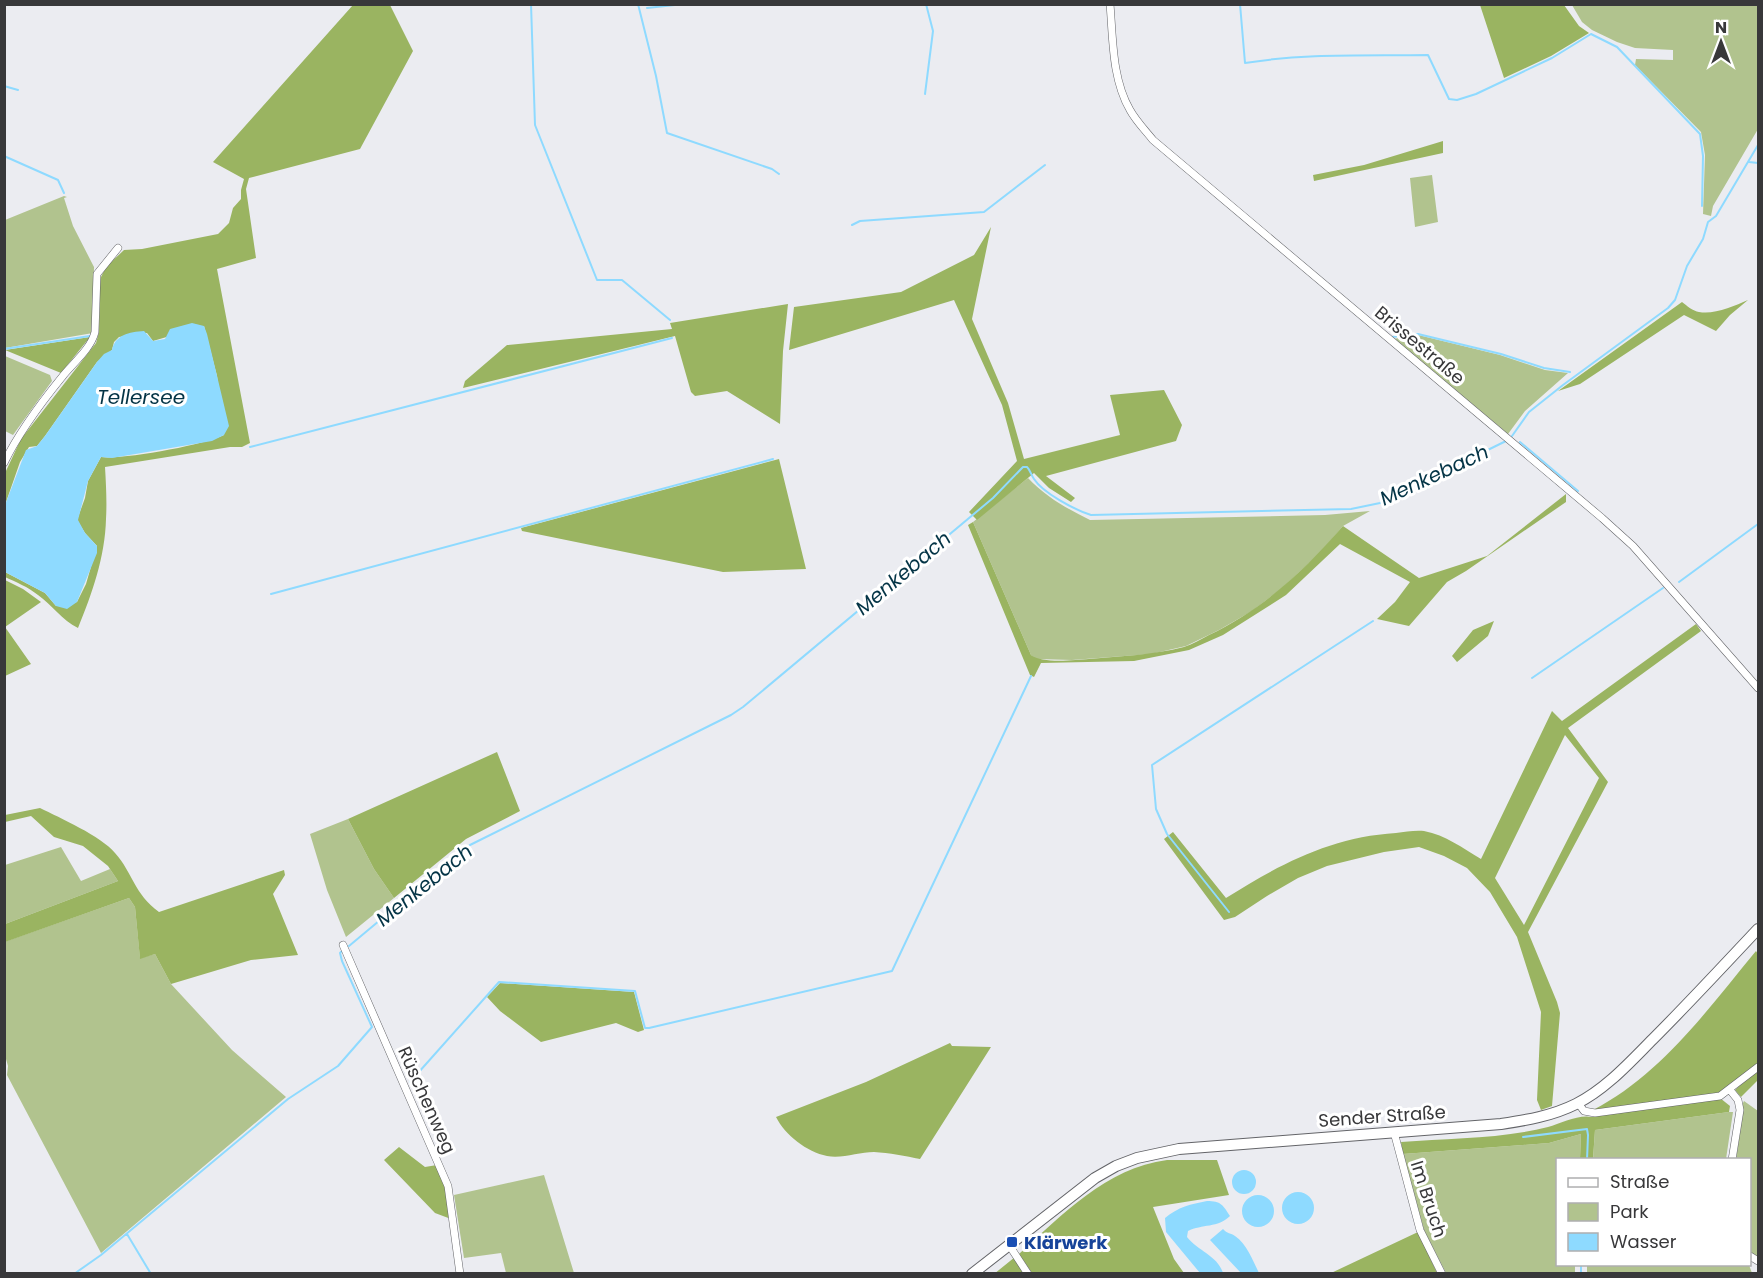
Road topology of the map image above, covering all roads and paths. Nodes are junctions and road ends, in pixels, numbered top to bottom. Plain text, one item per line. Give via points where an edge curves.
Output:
1 (1110, 4) edge
2 (118, 248) dead end
3 (4, 463) edge
4 (1758, 688) edge
5 (1758, 928) edge
6 (344, 945) dead end
7 (1758, 1067) edge
8 (1730, 1090) junction
9 (1578, 1103) junction
10 (1394, 1132) junction
11 (1732, 1158) edge
12 (1009, 1245) junction
13 (460, 1274) edge
14 (972, 1274) edge
15 (1028, 1274) edge
16 (1442, 1274) edge

1 - 4 street, Brissestraße via 1122,94 1153,140 1594,510 1633,546
2 - 3 street via 97,274 92,342 61,378
5 - 9 main road, Sender Straße via 1617,1075
6 - 13 street, Rüschenweg via 448,1186
7 - 8 street
8 - 9 street via 1720,1096 1595,1113 1584,1112
8 - 11 street via 1740,1110
9 - 10 main road, Sender Straße via 1539,1118 1510,1123
10 - 12 main road, Sender Straße via 1179,1149 1137,1158 1095,1178
10 - 16 street, Im Bruch via 1420,1230
12 - 14 main road, Sender Straße
12 - 15 street

